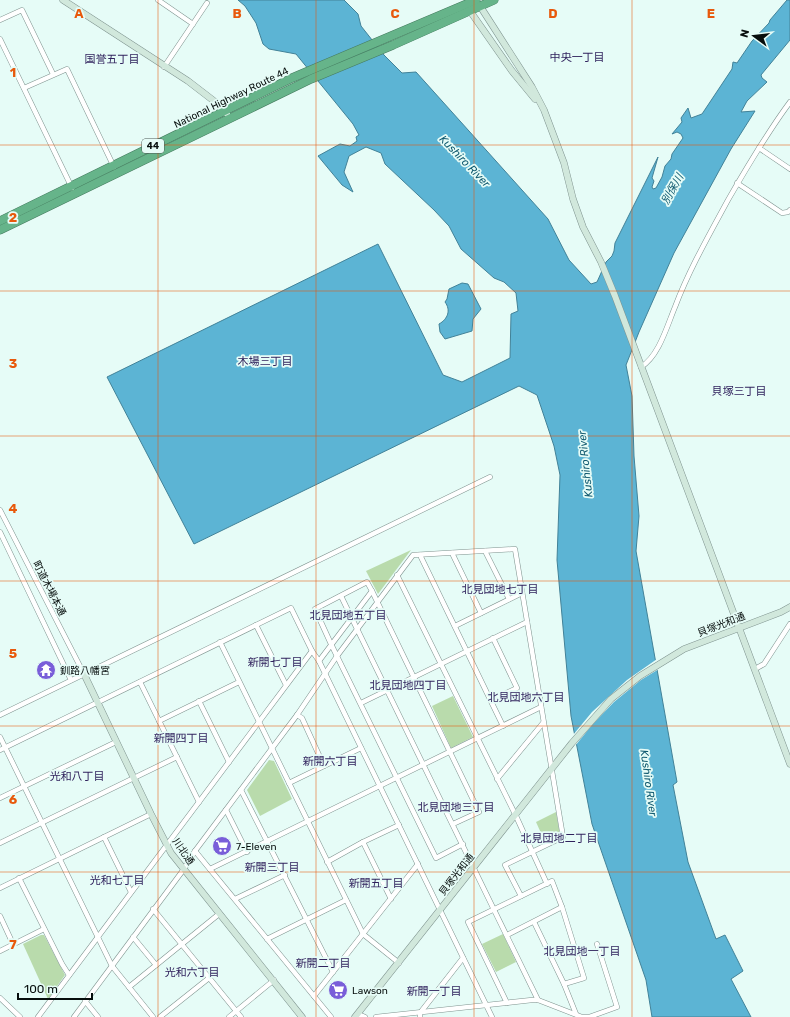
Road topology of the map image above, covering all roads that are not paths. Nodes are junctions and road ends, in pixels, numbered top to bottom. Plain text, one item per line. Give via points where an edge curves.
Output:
1 (63, 0) edge
2 (158, 0) edge
3 (494, 0) edge
4 (477, 2) edge
5 (207, 3) dead end
6 (466, 5) edge
7 (0, 20) edge
8 (193, 24) junction
9 (0, 39) edge
10 (2, 46) edge
11 (164, 66) junction
12 (53, 74) junction
13 (308, 76) junction
14 (24, 88) junction
15 (790, 102) edge
16 (544, 110) junction
17 (228, 115) junction
18 (758, 148) junction
19 (790, 169) edge
20 (115, 170) junction
21 (737, 183) junction
22 (73, 191) junction
23 (790, 210) edge
24 (0, 221) edge
25 (0, 230) edge
26 (641, 367) junction
27 (490, 477) dead end
28 (0, 510) edge
29 (0, 532) edge
30 (485, 551) junction
31 (452, 553) junction
32 (420, 555) junction
33 (397, 575) junction
34 (372, 591) junction
35 (522, 593) junction
36 (341, 596) junction
37 (509, 600) junction
38 (378, 601) junction
39 (790, 607) edge
40 (481, 613) junction
41 (351, 618) junction
42 (527, 622) junction
43 (790, 624) edge
44 (256, 625) junction
45 (454, 626) junction
46 (357, 628) junction
47 (739, 628) junction
48 (493, 638) junction
49 (220, 642) junction
50 (331, 644) junction
51 (312, 651) junction
52 (466, 651) junction
53 (337, 656) junction
54 (319, 661) junction
55 (440, 664) junction
56 (755, 669) junction
57 (84, 674) junction
58 (325, 674) junction
59 (413, 676) junction
60 (71, 680) junction
61 (140, 682) junction
62 (239, 682) junction
63 (286, 685) junction
64 (387, 690) junction
65 (492, 700) junction
66 (199, 701) junction
67 (97, 703) junction
68 (360, 704) junction
69 (541, 708) junction
70 (0, 715) edge
71 (297, 715) junction
72 (159, 721) junction
73 (259, 722) junction
74 (543, 723) junction
75 (503, 726) junction
76 (0, 737) edge
77 (477, 738) junction
78 (116, 742) junction
79 (5, 747) junction
80 (361, 748) junction
81 (272, 749) junction
82 (0, 750) edge
83 (450, 752) junction
84 (177, 757) junction
85 (229, 762) junction
86 (790, 764) edge
87 (424, 765) junction
88 (324, 766) junction
89 (551, 770) junction
90 (134, 778) junction
91 (397, 778) junction
92 (497, 779) junction
93 (289, 783) junction
94 (24, 786) junction
95 (380, 786) junction
96 (241, 790) junction
97 (0, 798) edge
98 (199, 802) junction
99 (226, 810) junction
100 (151, 814) junction
101 (516, 816) junction
102 (308, 821) junction
103 (42, 823) junction
104 (453, 824) junction
105 (399, 825) junction
106 (104, 837) junction
107 (268, 842) junction
108 (362, 842) junction
109 (0, 844) edge
110 (463, 844) junction
111 (167, 845) junction
112 (195, 851) junction
113 (247, 852) junction
114 (532, 852) junction
115 (60, 858) junction
116 (327, 862) junction
117 (418, 864) junction
118 (474, 867) junction
119 (184, 869) junction
120 (210, 869) junction
121 (285, 875) junction
122 (19, 878) junction
123 (547, 884) junction
124 (0, 888) edge
125 (131, 892) junction
126 (521, 896) junction
127 (235, 899) junction
128 (391, 899) junction
129 (346, 900) junction
130 (562, 907) junction
131 (153, 909) junction
132 (495, 909) junction
133 (441, 910) junction
134 (219, 914) junction
135 (0, 916) edge
136 (306, 919) junction
137 (534, 922) junction
138 (44, 929) junction
139 (363, 934) junction
140 (507, 935) junction
141 (98, 937) junction
142 (133, 937) junction
143 (267, 939) junction
144 (13, 944) junction
145 (182, 944) junction
146 (597, 944) dead end
147 (0, 951) edge
148 (463, 958) junction
149 (399, 963) junction
150 (156, 965) junction
151 (112, 966) junction
152 (333, 972) junction
153 (69, 975) junction
154 (209, 978) junction
155 (274, 980) junction
156 (564, 984) junction
157 (129, 987) junction
158 (314, 996) junction
159 (0, 998) edge
160 (538, 1000) junction
161 (85, 1002) junction
162 (507, 1003) junction
163 (487, 1005) junction
164 (236, 1011) junction
165 (576, 1014) junction
166 (420, 1015) edge
167 (356, 1016) edge
168 (20, 1017) edge
169 (38, 1017) edge
170 (74, 1017) edge
171 (98, 1017) edge
172 (153, 1017) edge
173 (160, 1017) edge
174 (229, 1017) edge
175 (241, 1017) edge
176 (302, 1017) edge
177 (331, 1017) edge
178 (365, 1017) edge
179 (376, 1017) edge
180 (492, 1017) edge

1 - 11 street
2 - 8 street
3 - 4 highway, 44
4 - 6 highway, 44
4 - 16 street
5 - 8 street
6 - 13 highway, 44
6 - 13 highway, 44 via 393,46
6 - 16 street via 512,71
7 - 12 street via 22,10
8 - 11 street
9 - 10 street
10 - 14 street
11 - 17 street via 188,81
12 - 14 street
12 - 20 street via 67,69
13 - 17 highway, 44
14 - 22 street
15 - 18 street
16 - 26 street via 564,163 583,227 601,262
17 - 20 highway, National Highway Route 44 / 44
18 - 19 street
18 - 21 street
20 - 22 highway, National Highway Route 44 / 44
21 - 23 street via 782,212
21 - 26 street via 703,244 654,355
22 - 24 highway, National Highway Route 44 / 44
22 - 25 highway, National Highway Route 44 / 44
26 - 47 street
27 - 57 street
28 - 57 street, 町道木場本通
29 - 60 street
30 - 31 street
30 - 35 street via 515,549
30 - 37 street
31 - 32 street
31 - 40 street
32 - 33 street via 413,555
32 - 45 street
33 - 38 street
33 - 55 street
34 - 36 street via 367,582
34 - 38 street
34 - 41 street
35 - 37 street
35 - 42 street
36 - 41 street
36 - 50 street via 315,609
37 - 40 street
38 - 46 street
38 - 59 street
39 - 47 street, 貝塚光和通
40 - 45 street
41 - 46 street
41 - 50 street
42 - 48 street
42 - 69 street
43 - 56 street via 764,664
44 - 49 street
44 - 51 street via 291,608
44 - 63 street
45 - 52 street
46 - 53 street
46 - 64 street
47 - 56 street
47 - 89 street, 貝塚光和通 via 684,649 620,690 600,710
48 - 52 street
48 - 65 street via 517,688
49 - 61 street
49 - 62 street
50 - 53 street
50 - 54 street
51 - 54 street
51 - 63 street
52 - 55 street
52 - 65 street
53 - 58 street
53 - 68 street
54 - 58 street
55 - 59 street
55 - 77 street
56 - 86 street
57 - 60 street
57 - 67 street, 川北通
58 - 71 street
58 - 80 street
59 - 64 street
59 - 83 street
60 - 70 street
61 - 67 street
61 - 72 street
62 - 66 street
62 - 73 street
63 - 73 street
64 - 68 street
64 - 87 street
65 - 75 street
66 - 72 street
66 - 85 street
67 - 78 street, 川北通
67 - 79 street
68 - 91 street
69 - 74 street
69 - 75 street
71 - 81 street
71 - 88 street via 302,718
72 - 84 street
73 - 81 street
73 - 85 street
74 - 89 street
74 - 92 street
75 - 77 street
76 - 79 street
77 - 83 street
77 - 92 street
78 - 90 street, 川北通
78 - 94 street
79 - 82 street
79 - 94 street
80 - 88 street
80 - 95 street
81 - 93 street
81 - 96 street
83 - 87 street
83 - 104 street via 480,812
84 - 90 street
84 - 98 street
85 - 98 street
87 - 91 street
87 - 104 street
88 - 93 street
89 - 101 street, 貝塚光和通
89 - 114 street via 563,838
90 - 100 street, 川北通
90 - 103 street
91 - 95 street
91 - 110 street via 436,858
92 - 101 street
93 - 102 street
94 - 97 street
94 - 103 street
95 - 102 street
95 - 105 street
96 - 99 street
96 - 107 street
98 - 111 street
99 - 112 street
99 - 113 street
100 - 106 street
100 - 111 street, 川北通
101 - 114 street
101 - 118 street, 貝塚光和通
102 - 107 street
102 - 116 street
103 - 109 street
103 - 115 street
104 - 110 street
105 - 108 street
105 - 117 street
106 - 115 street
106 - 125 street
107 - 113 street
107 - 121 street
108 - 116 street
108 - 128 street
110 - 118 street
111 - 119 street, 川北通
111 - 125 street
112 - 119 street
112 - 120 street
113 - 120 street
114 - 123 street
114 - 126 street via 506,865
115 - 122 street
115 - 141 street
116 - 129 street
117 - 128 street
117 - 133 street
118 - 132 street
118 - 133 street, 貝塚光和通
119 - 131 street
119 - 134 street, 川北通
120 - 127 street
121 - 127 street
121 - 136 street
122 - 124 street
122 - 138 street
123 - 126 street
123 - 130 street via 552,881
125 - 141 street
126 - 132 street
127 - 143 street
128 - 139 street
129 - 136 street
129 - 139 street
130 - 137 street
130 - 156 street via 584,978
131 - 142 street
131 - 145 street
132 - 140 street
132 - 162 street via 468,922
133 - 148 street
133 - 149 street, 貝塚光和通
134 - 145 street
134 - 155 street, 川北通
135 - 144 street
136 - 143 street
136 - 152 street
137 - 140 street
137 - 156 street
138 - 144 street
138 - 153 street
139 - 149 street
139 - 152 street
140 - 160 street
141 - 151 street
141 - 153 street
142 - 150 street
142 - 151 street
143 - 158 street
144 - 147 street
145 - 150 street
145 - 154 street
146 - 165 street via 617,1007 589,1017
148 - 163 street
148 - 166 street
149 - 167 street, 貝塚光和通
150 - 157 street
151 - 157 street
151 - 161 street
152 - 158 street
153 - 169 street
154 - 164 street
154 - 173 street
155 - 164 street
155 - 176 street, 川北通
156 - 165 street
157 - 172 street
158 - 177 street
159 - 168 street
160 - 162 street
160 - 165 street
161 - 170 street
161 - 171 street
162 - 163 street
163 - 166 street
163 - 180 street
164 - 174 street
164 - 175 street
166 - 179 street
167 - 178 street

